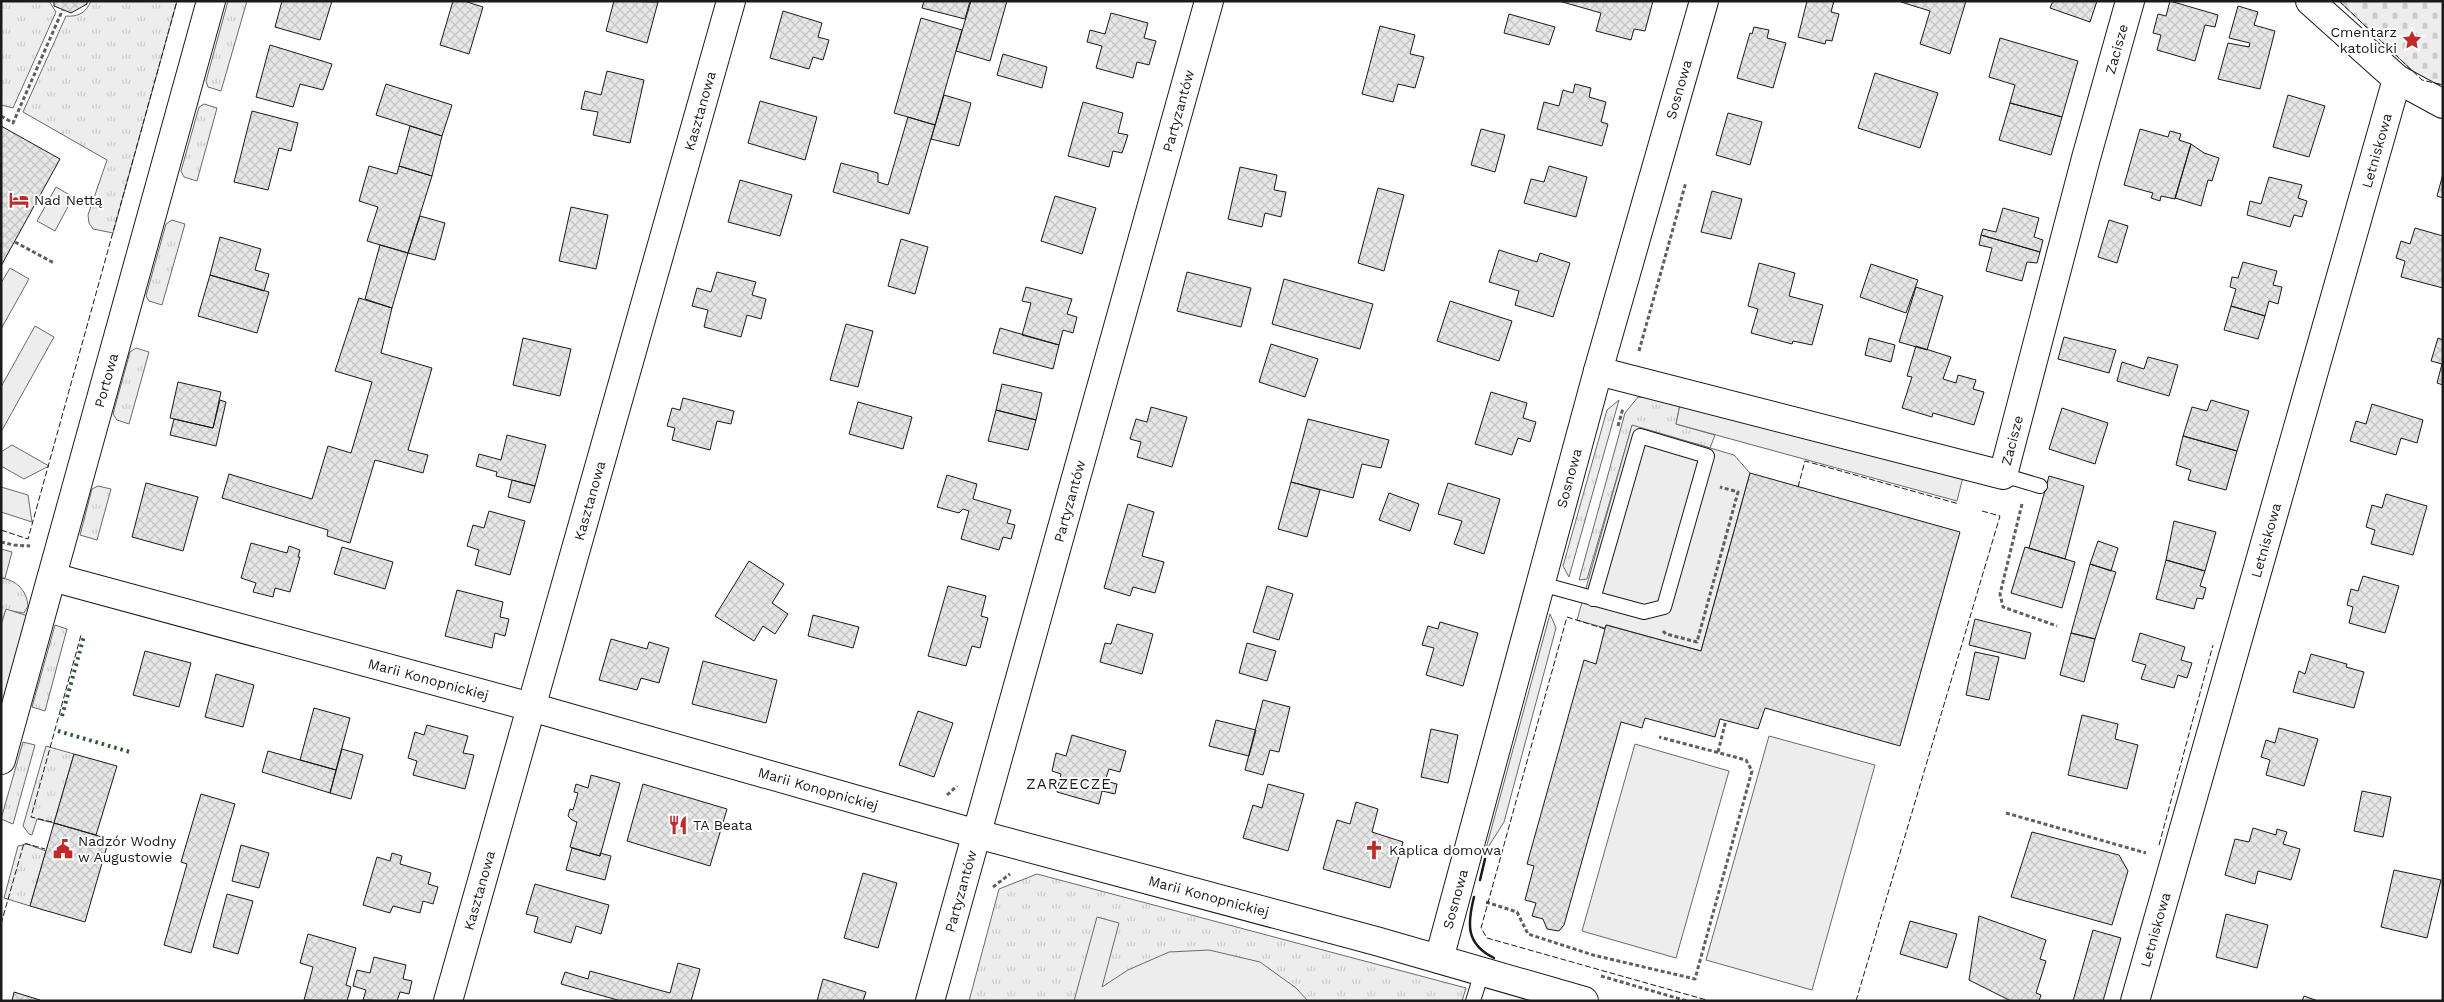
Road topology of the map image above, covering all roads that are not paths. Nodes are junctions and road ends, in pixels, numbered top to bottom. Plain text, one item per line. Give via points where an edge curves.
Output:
1 (211, 1) edge
2 (731, 1) edge
3 (1208, 1) edge
4 (1704, 1) edge
5 (2130, 1) edge
6 (2310, 1) edge
7 (2396, 79) junction
8 (2443, 104) edge
9 (1598, 371) junction
10 (52, 577) junction
11 (1541, 584) junction
12 (1593, 599) junction
13 (531, 707) junction
14 (1, 760) edge
15 (977, 834) junction
16 (1439, 958) junction
17 (1482, 972) junction
18 (448, 1001) edge
19 (930, 1001) edge
20 (1473, 1001) edge
21 (1584, 1001) edge
22 (2134, 1001) edge

1 - 10 street, Portowa
2 - 13 street, Kasztanowa
3 - 15 street, Partyzantów
4 - 9 street, Sosnowa
5 - 9 street, Zacisze via 2086,158 2023,481
6 - 7 street
7 - 8 street
7 - 22 street, Letniskowa
9 - 11 street, Sosnowa
10 - 13 street, Marii Konopnickiej
10 - 14 street, Portowa
11 - 12 lane
11 - 16 street, Sosnowa
12 - 12 lane via 1644,612 1664,607 1707,456 1640,436
13 - 15 street, Marii Konopnickiej
13 - 18 street, Kasztanowa
15 - 16 street, Marii Konopnickiej
15 - 19 street, Partyzantów
16 - 17 street, Marii Konopnickiej
17 - 20 lane
17 - 21 street, Marii Konopnickiej

